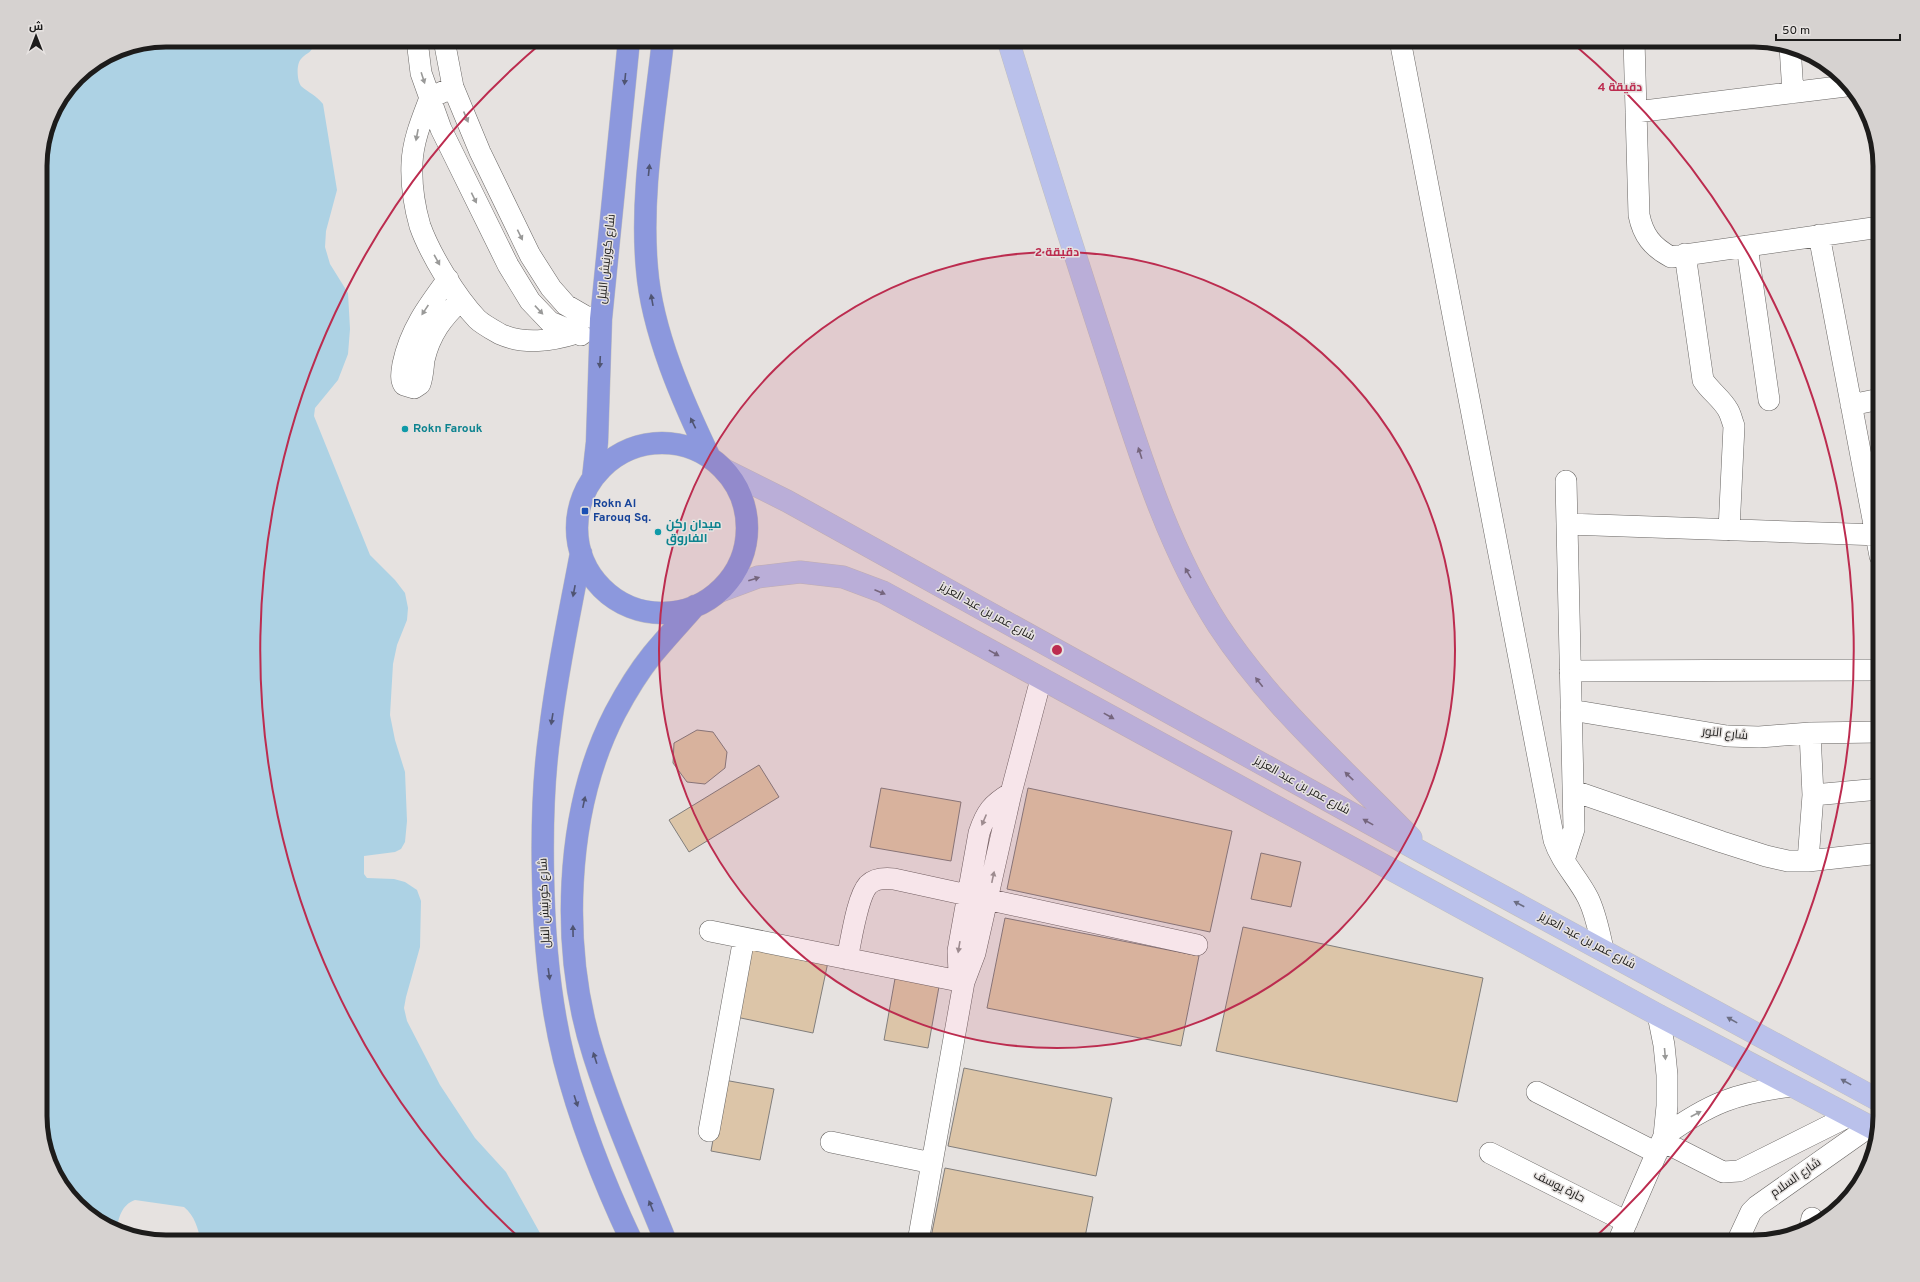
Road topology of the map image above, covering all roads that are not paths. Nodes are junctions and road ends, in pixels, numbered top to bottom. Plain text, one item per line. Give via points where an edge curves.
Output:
1 (418, 47) edge
2 (445, 47) edge
3 (628, 47) edge
4 (662, 47) edge
5 (1010, 47) edge
6 (1401, 47) edge
7 (1634, 47) edge
8 (1790, 53) edge
9 (1843, 86) edge
10 (453, 87) junction
11 (1793, 93) junction
12 (430, 98) junction
13 (1636, 112) junction
14 (1873, 227) edge
15 (1819, 235) junction
16 (1747, 246) junction
17 (1685, 254) junction
18 (448, 279) junction
19 (461, 300) junction
20 (602, 329) junction
21 (577, 334) junction
22 (1769, 400) dead end
23 (1873, 400) edge
24 (1851, 405) junction
25 (718, 464) junction
26 (1872, 468) edge
27 (593, 478) junction
28 (1873, 479) edge
29 (1566, 481) dead end
30 (1567, 524) junction
31 (1729, 530) junction
32 (1873, 535) edge
33 (581, 552) junction
34 (718, 592) junction
35 (695, 606) junction
36 (1873, 670) edge
37 (1570, 671) junction
38 (1041, 679) junction
39 (1571, 710) junction
40 (1873, 732) edge
41 (1810, 733) junction
42 (1873, 790) edge
43 (1574, 791) junction
44 (1011, 793) junction
45 (1813, 795) junction
46 (1425, 854) junction
47 (1873, 854) edge
48 (1564, 860) junction
49 (1808, 861) junction
50 (968, 895) junction
51 (988, 899) junction
52 (710, 932) dead end
53 (744, 938) junction
54 (1197, 945) dead end
55 (1603, 949) junction
56 (847, 959) junction
57 (964, 982) junction
58 (1658, 1015) junction
59 (1792, 1086) junction
60 (1536, 1092) dead end
61 (1873, 1097) edge
62 (1849, 1116) junction
63 (1873, 1129) edge
64 (1872, 1130) edge
65 (709, 1131) dead end
66 (832, 1142) dead end
67 (1661, 1144) junction
68 (1490, 1153) dead end
69 (932, 1163) junction
70 (1627, 1222) junction
71 (629, 1235) edge
72 (663, 1235) edge
73 (919, 1235) edge
74 (1621, 1235) edge
75 (1740, 1235) edge

1 -> 12 street via 421,73
2 - 10 street
3 -> 20 highway, شارع كورنيش النيل
25 -> 4 highway via 688,412 652,304 647,270 646,195
46 -> 5 main road via 1310,739 1261,684 1218,624 1180,559 1144,466
6 - 48 street via 1554,840
7 - 13 street
8 - 11 street
9 - 11 street
10 - 12 street
10 -> 20 street via 483,159 530,255 551,288 566,305
11 - 13 street
12 -> 18 street via 418,129 413,155 413,194 420,226
12 -> 21 street via 459,167 508,265 530,301 550,322
13 - 17 street via 1639,215 1642,228 1659,250 1671,256
14 - 15 street
15 - 16 street
15 - 24 street
16 - 17 street
16 - 22 street
17 - 31 street via 1703,380 1728,410 1734,426
18 - 19 street
18 -> 19 street via 420,317 412,334 402,368 404,385 414,388 420,384 427,349 435,330 446,314
19 - 21 street via 478,320 500,334 525,341 552,341
20 - 21 street
20 -> 27 highway, شارع كورنيش النيل
23 - 24 street
24 - 26 street
25 - 27 highway via 691,448 669,443 648,444 627,451 608,462
25 - 34 highway via 738,489 746,510 747,533 743,555 733,575
46 -> 25 main road, شارع عمر بن عبد العزيز
26 - 28 street
27 - 33 highway via 581,501 577,527
29 - 30 street
30 - 31 street
30 - 37 street
31 - 32 street
33 - 35 highway via 588,569 598,583 611,596 626,605 661,613
33 -> 71 highway, شارع كورنيش النيل via 549,732 542,828 544,924 554,1014 564,1058 576,1102 612,1199
34 - 35 highway
34 -> 38 main road via 758,577 772,575 800,572 843,577 883,592
72 -> 35 highway via 593,1054 581,1002 574,949 572,895 575,842 590,776 615,714 651,656
36 - 37 street
37 - 39 street
38 - 44 street
38 -> 58 main road
39 - 41 street, شارع النور via 1727,736 1759,737
39 - 43 street
40 - 41 street, شارع النور
41 - 45 street
42 - 45 street
43 - 48 street via 1574,829
43 - 49 street via 1766,856 1788,861
44 -> 50 street via 996,802 985,816 979,833
51 -> 44 street
45 - 49 street
55 -> 46 main road, شارع عمر بن عبد العزيز
47 - 49 street
48 - 55 street via 1588,898
50 - 51 street
50 - 56 street via 894,878 880,878 868,884 861,896
50 -> 57 street via 958,962
51 - 54 street
51 - 57 street
52 - 53 street
53 - 56 street
53 - 65 street
61 -> 55 main road, شارع عمر بن عبد العزيز
56 - 57 street
57 - 69 street
58 - 59 main road
58 -> 67 street via 1667,1076 1667,1106
59 - 62 main road
67 -> 59 street via 1693,1116 1724,1100 1757,1090
60 - 67 street
62 - 63 main road
62 - 67 street via 1731,1173 1723,1172
64 - 75 street, شارع السلام via 1757,1206 1750,1212
66 - 69 street
67 - 70 street
68 - 70 street, حارة يوسف
69 - 73 street
70 - 74 street

